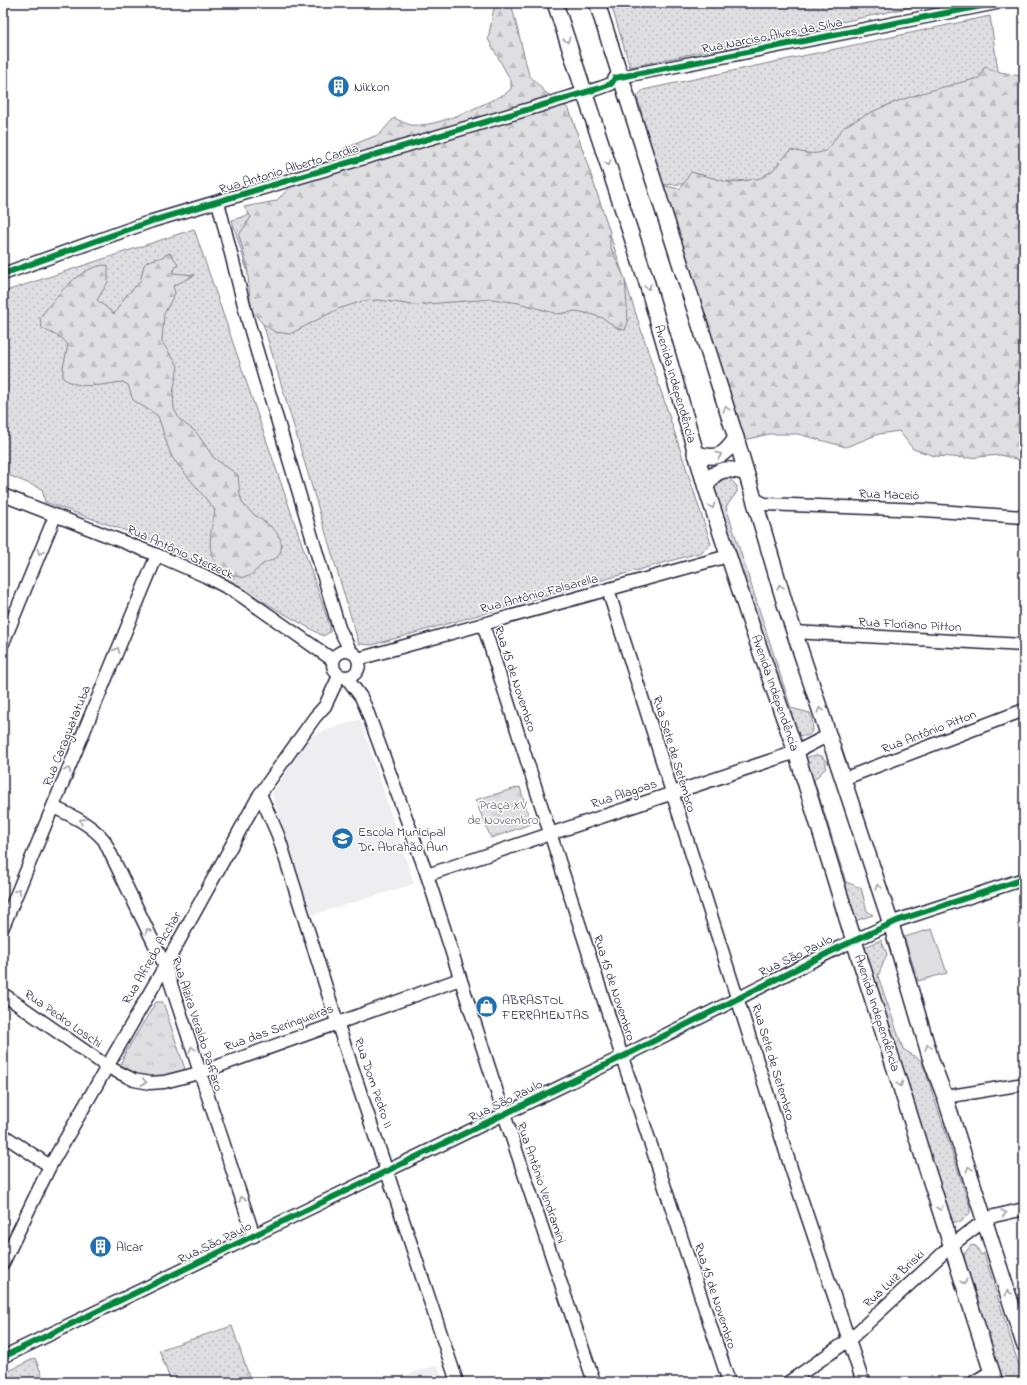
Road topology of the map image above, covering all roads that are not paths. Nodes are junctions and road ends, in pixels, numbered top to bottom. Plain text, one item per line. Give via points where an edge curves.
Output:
1 (555, 3) edge
2 (597, 3) edge
3 (997, 3) edge
4 (622, 77) junction
5 (584, 92) junction
6 (218, 202) junction
7 (3, 274) edge
8 (736, 438) junction
9 (695, 453) junction
10 (746, 473) junction
11 (706, 488) junction
12 (3, 495) edge
13 (754, 499) junction
14 (55, 516) junction
15 (1024, 517) edge
16 (157, 555) junction
17 (728, 556) junction
18 (608, 590) junction
19 (483, 624) junction
20 (339, 628) junction
21 (794, 632) junction
22 (3, 643) edge
23 (1024, 645) edge
24 (335, 658) junction
25 (356, 660) junction
26 (342, 677) junction
27 (361, 697) junction
28 (1024, 710) edge
29 (828, 735) junction
30 (796, 752) junction
31 (844, 779) junction
32 (260, 794) junction
33 (671, 794) junction
34 (53, 807) junction
35 (550, 833) junction
36 (427, 875) junction
37 (1024, 879) edge
38 (891, 924) junction
39 (3, 927) edge
40 (854, 940) junction
41 (165, 966) junction
42 (460, 979) junction
43 (3, 994) edge
44 (738, 997) junction
45 (337, 1022) junction
46 (622, 1057) junction
47 (108, 1067) junction
48 (199, 1073) junction
49 (1024, 1084) edge
50 (945, 1097) junction
51 (504, 1114) junction
52 (3, 1135) edge
53 (50, 1166) junction
54 (387, 1169) junction
55 (1024, 1209) edge
56 (985, 1220) junction
57 (254, 1236) junction
58 (8, 1238) edge
59 (952, 1245) junction
60 (3, 1263) edge
61 (849, 1340) junction
62 (1024, 1344) edge
63 (3, 1357) edge
64 (993, 1377) edge
65 (457, 1382) edge
66 (594, 1382) edge
67 (729, 1382) edge
68 (789, 1382) edge
69 (863, 1382) edge
70 (974, 1382) edge

1 -> 5 main road, Avenida Independência
2 - 4 main road
3 - 4 street, Rua Narciso Alves da Silva
4 - 5 street, Rua Narciso Alves da Silva via 615,78 610,84 600,88
8 -> 4 main road
5 - 6 street, Rua Antonio Alberto Cardia
5 -> 9 main road, Avenida Independência via 646,280
6 - 7 street, Rua Antonio Alberto Cardia via 152,221
6 - 20 street via 248,321
9 -> 8 main road via 707,457 718,456 729,448
8 - 10 main road
9 - 11 main road, Avenida Independência
10 - 11 main road via 737,470 719,471 710,478
10 - 13 main road
11 -> 17 main road, Avenida Independência
12 - 14 street, Rua Antônio Sterzeck
13 - 15 street, Rua Maceió via 765,504
21 -> 13 main road
14 - 16 street, Rua Antônio Sterzeck
14 -> 22 street
16 - 24 street, Rua Antônio Sterzeck via 236,592
34 -> 16 street, Rua Caraguatatuba
17 - 18 street, Rua Antônio Falsarella
17 - 30 main road, Avenida Independência
18 - 19 street, Rua Antônio Falsarella
18 - 33 street, Rua Sete de Setembro
19 - 25 street, Rua Antônio Falsarella
19 - 35 street, Rua 15 de Novembro
20 - 24 street
20 - 25 street
21 - 23 street, Rua Floriano Pitton
29 -> 21 main road
24 - 25 street via 340,652
24 - 26 street via 334,670
25 - 26 street via 351,676
25 - 27 street, Rua Antônio Vendramini
26 - 27 street, Rua Antônio Vendramini
26 - 32 street, Rua Alfredo Acchar via 325,706 314,717
27 - 36 street, Rua Antônio Vendramini
28 - 31 street, Rua Antônio Pitton
29 - 30 street, Rua Alagoas
29 - 31 main road
30 - 33 street, Rua Alagoas
30 - 40 main road, Avenida Independência
38 -> 31 main road
32 - 41 street, Rua Alfredo Acchar
32 - 45 street, Rua Dom Pedro II via 278,836
33 - 35 street, Rua Alagoas
33 - 44 street, Rua Sete de Setembro
39 -> 34 street, Rua Caraguatatuba
41 -> 34 street, Rua Alzira Veraldo Paffaro via 104,840 80,820
35 - 36 street, Rua Alagoas
35 - 46 street, Rua 15 de Novembro
36 - 42 street, Rua Antônio Vendramini
37 - 38 street, Rua São Paulo
38 - 40 street, Rua São Paulo
50 -> 38 main road via 931,1060
40 - 44 street, Rua São Paulo
40 -> 59 main road, Avenida Independência
41 - 47 street, Rua Alfredo Acchar
48 -> 41 street, Rua Alzira Veraldo Paffaro
42 - 45 street, Rua das Seringueiras
42 - 51 street, Rua Antônio Vendramini
43 - 47 street, Rua Pedro Loschi
44 - 46 street, Rua São Paulo
44 - 61 street, Rua Sete de Setembro
45 - 48 street, Rua das Seringueiras
45 - 54 street, Rua Dom Pedro II
46 - 51 street, Rua São Paulo
46 - 67 street, Rua 15 de Novembro
47 -> 48 street, Rua das Seringueiras via 134,1080 150,1083
47 - 53 street, Rua Alfredo Acchar
57 -> 48 street, Rua Alzira Veraldo Paffaro
49 - 50 street
56 -> 50 main road
51 - 54 street, Rua São Paulo
51 - 66 street, Rua Antônio Vendramini
52 - 53 street
53 - 58 street, Rua Alfredo Acchar
54 - 57 street, Rua São Paulo
54 - 65 street, Rua Dom Pedro II
56 -> 55 street, Rua Luiz Briski
56 - 59 street, Rua Luiz Briski
62 -> 56 main road
57 - 63 street, Rua São Paulo
58 - 60 street, Rua Alfredo Acchar
59 - 61 street, Rua Luiz Briski
59 -> 64 main road, Avenida Independência
61 - 68 street, Rua Luiz Briski
61 - 69 street, Rua Sete de Setembro
64 - 70 street

